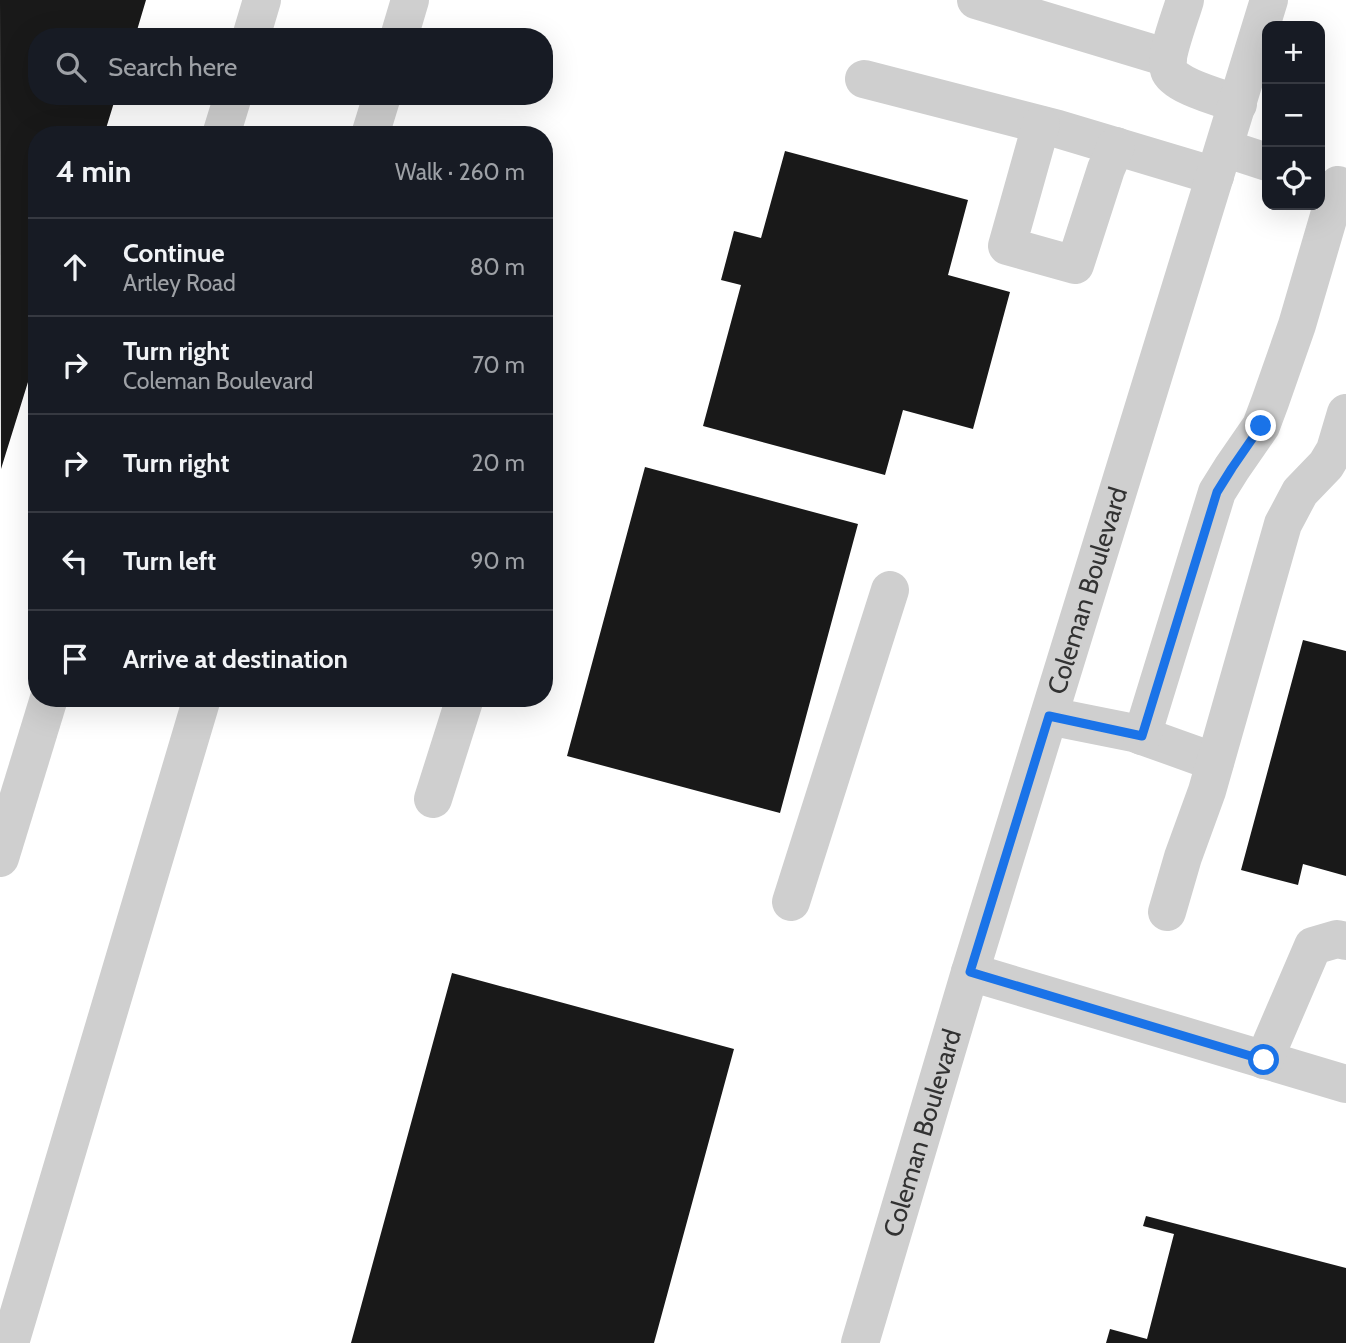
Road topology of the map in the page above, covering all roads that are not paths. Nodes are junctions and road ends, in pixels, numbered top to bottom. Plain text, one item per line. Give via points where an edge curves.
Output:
1 (262, 0) edge
2 (410, 0) edge
3 (976, 0) edge
4 (1185, 0) edge
5 (1267, 1) edge
6 (254, 28) edge
7 (402, 28) edge
8 (1173, 70) junction
9 (864, 79) dead end
10 (1238, 104) junction
11 (230, 105) edge
12 (379, 105) edge
13 (1041, 125) junction
14 (224, 126) edge
15 (373, 126) edge
16 (1116, 146) junction
17 (1219, 162) junction
18 (1262, 162) edge
19 (1335, 184) edge
20 (1346, 413) edge
21 (890, 590) dead end
22 (46, 707) edge
23 (199, 707) edge
24 (462, 707) edge
25 (1049, 716) junction
26 (1142, 736) junction
27 (1215, 762) junction
28 (433, 799) dead end
29 (0, 859) edge
30 (791, 902) dead end
31 (1167, 912) dead end
32 (1346, 942) edge
33 (970, 972) junction
34 (1264, 1060) junction
35 (1346, 1084) edge
36 (10, 1343) edge
37 (860, 1343) edge

1 - 6 street
2 - 7 street
3 - 8 street
4 - 8 street
5 - 10 street, Coleman Boulevard
8 - 10 street
9 - 13 street
10 - 17 street, Coleman Boulevard
11 - 14 street
12 - 15 street
13 - 16 street
13 - 16 street via 1007,246 1041,256 1075,265
16 - 17 street
17 - 18 street
17 - 25 street, Coleman Boulevard
19 - 26 street via 1297,325 1261,426 1217,492
20 - 27 street via 1335,450 1300,492 1283,524
21 - 30 street
22 - 29 street
23 - 36 street
24 - 28 street
25 - 26 street
25 - 33 street, Coleman Boulevard
26 - 27 street
27 - 31 street
32 - 34 street via 1337,939 1313,946
33 - 34 street
33 - 37 street, Coleman Boulevard
34 - 35 street

